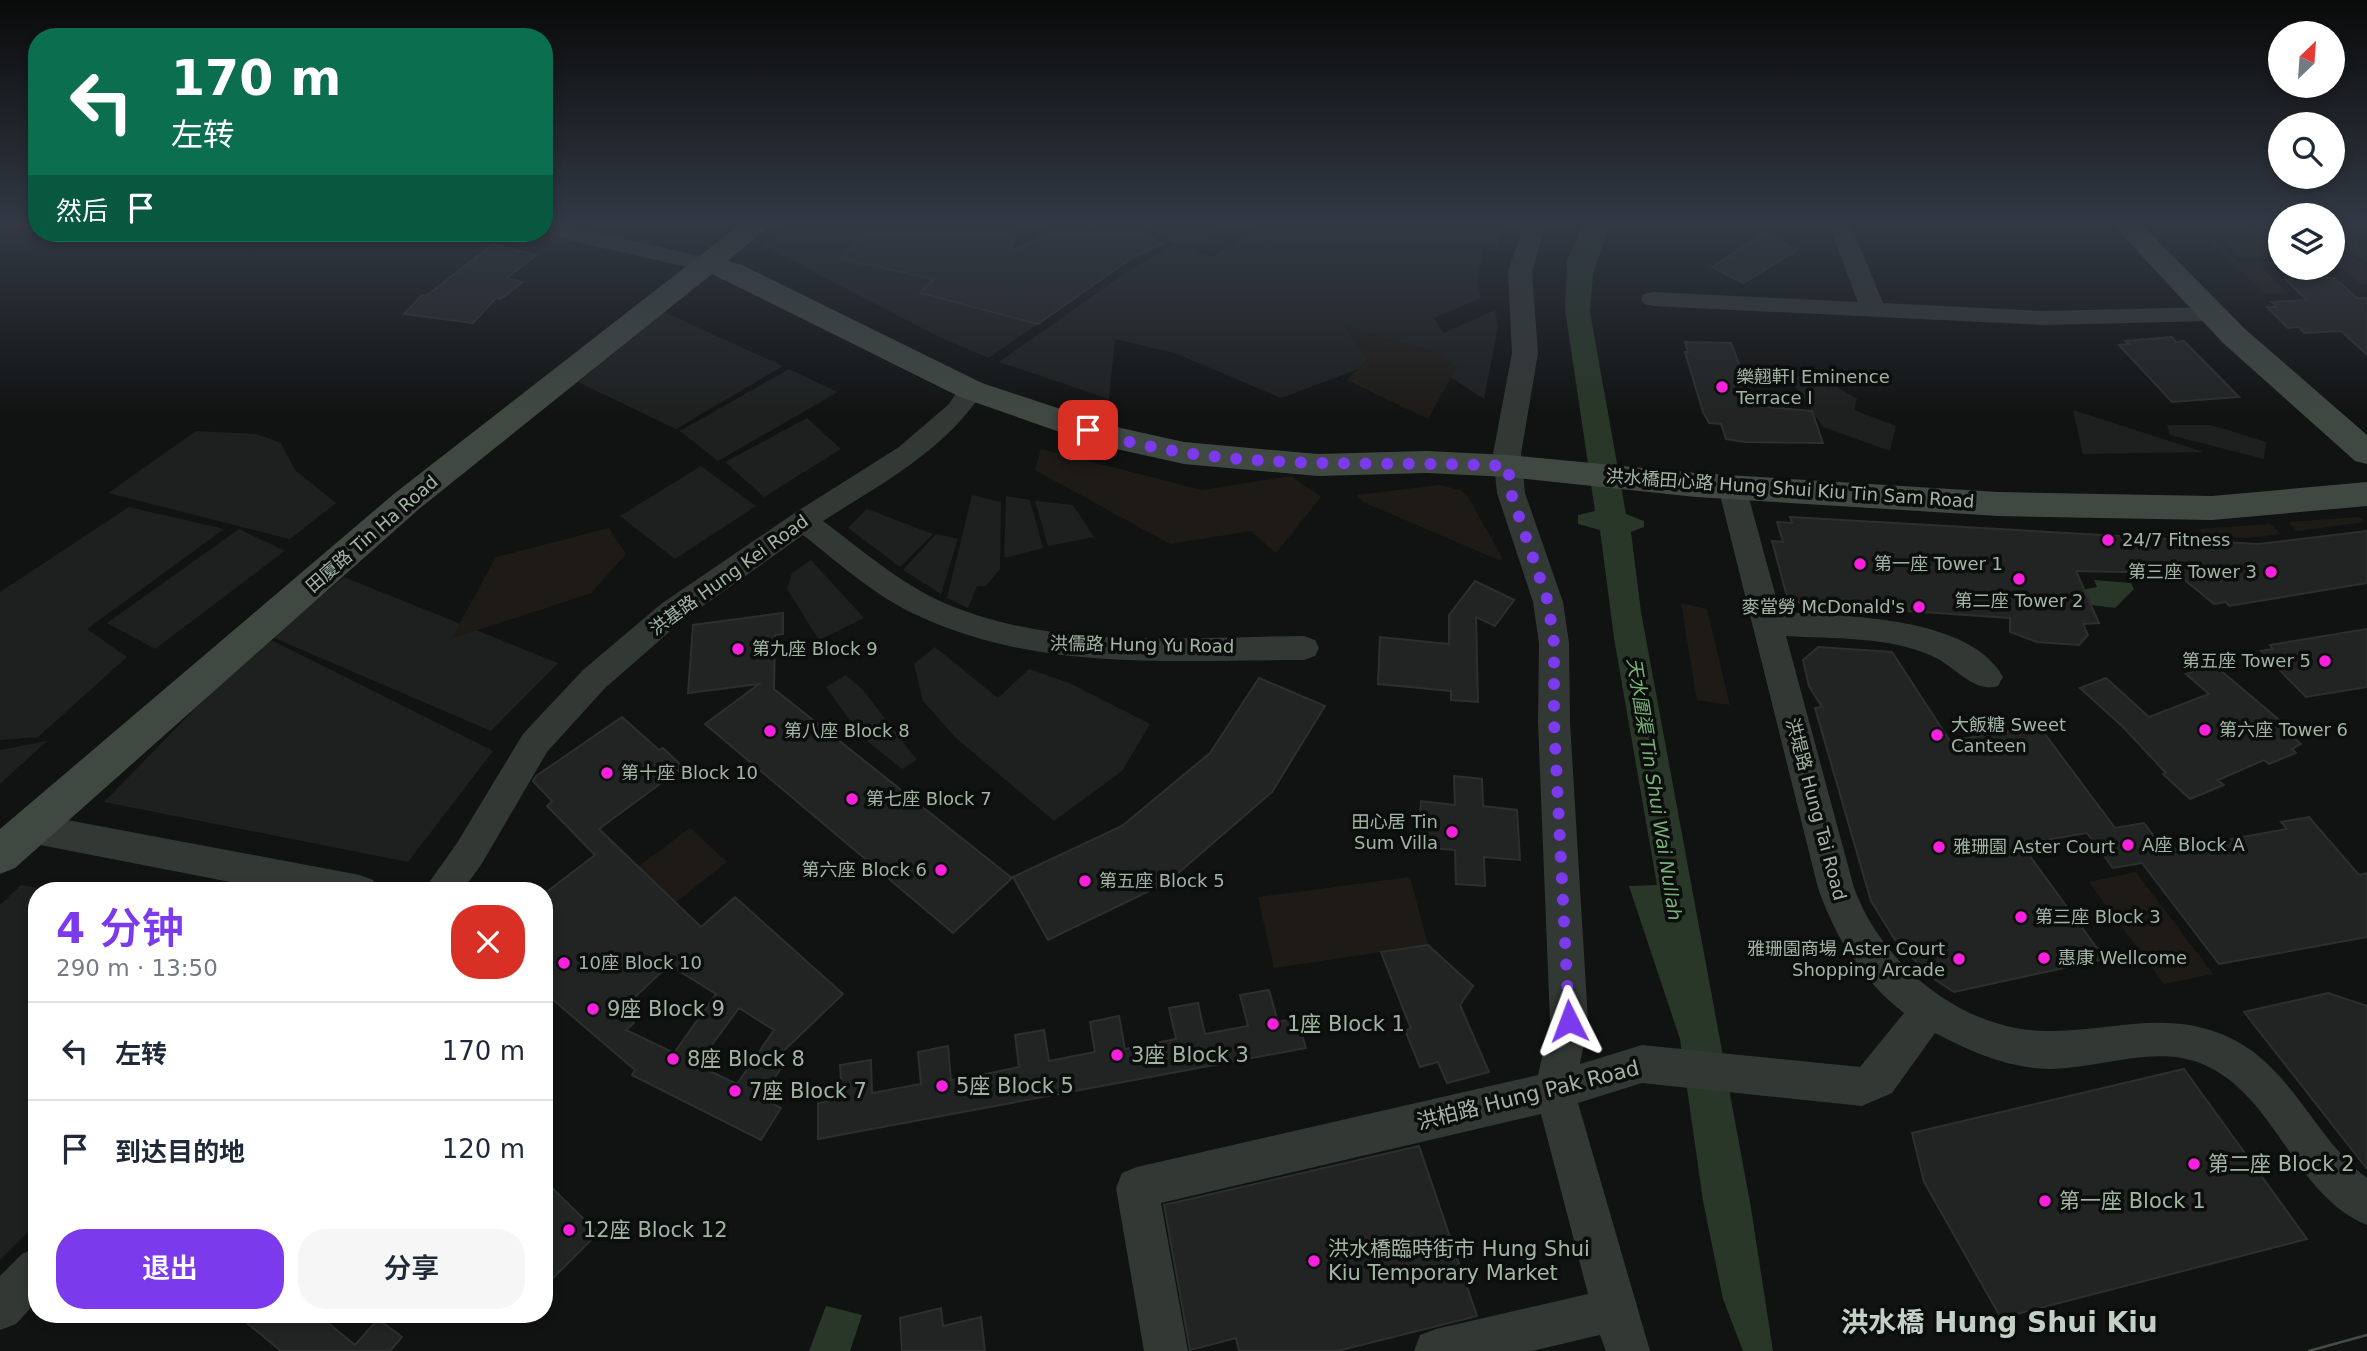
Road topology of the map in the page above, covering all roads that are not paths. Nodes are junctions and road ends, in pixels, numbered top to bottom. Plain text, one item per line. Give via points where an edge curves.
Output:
1 (675, 289) edge
2 (768, 289) edge
3 (1521, 289) edge
4 (1866, 289) edge
5 (2188, 289) edge
6 (1653, 299) dead end
7 (1874, 310) junction
8 (2212, 314) junction
9 (971, 390) junction
10 (2367, 453) edge
11 (1508, 466) junction
12 (1732, 487) junction
13 (2367, 494) edge
14 (803, 521) junction
15 (1767, 623) junction
16 (1304, 648) dead end
17 (1987, 677) dead end
18 (30, 828) junction
19 (0, 855) edge
20 (313, 882) edge
21 (448, 882) edge
22 (1929, 1010) junction
23 (1555, 1091) junction
24 (2367, 1204) edge
25 (28, 1278) edge
26 (0, 1308) edge
27 (1614, 1310) junction
28 (1166, 1351) edge
29 (1436, 1351) edge
30 (1628, 1351) edge

1 - 18 street, 田廈路 Tin Ha Road via 408,501
2 - 9 street, 洪水橋田心路 Hung Shui Kiu Tin Sam Road
3 - 11 street via 1525,353
4 - 7 street
5 - 8 street
6 - 7 street
7 - 8 street via 2090,318
8 - 10 street
9 - 11 street, 洪水橋田心路 Hung Shui Kiu Tin Sam Road via 1106,436 1184,453 1318,465 1427,461
9 - 14 street, 洪基路 Hung Kei Road via 958,410 909,453
11 - 12 street, 洪水橋田心路 Hung Shui Kiu Tin Sam Road
11 - 23 street via 1511,493 1548,602 1554,643 1569,1021
12 - 13 street, 洪水橋田心路 Hung Shui Kiu Tin Sam Road via 2117,507 2212,508
12 - 15 street, 洪堤路 Hung Tai Road
14 - 16 street, 洪儒路 Hung Yu Road via 903,594 995,633 1068,646
14 - 21 street, 洪基路 Hung Kei Road via 672,612 594,678 535,743
15 - 17 street via 1926,638 1960,653
15 - 22 street, 洪堤路 Hung Tai Road via 1847,920 1895,983
18 - 19 street, 田廈路 Tin Ha Road
18 - 20 street
22 - 23 street, 洪柏路 Hung Pak Road via 1874,1082 1862,1087 1643,1064
22 - 24 street, 洪堤路 Hung Tai Road via 2008,1045 2048,1051 2162,1040 2214,1049 2257,1082 2347,1191
23 - 27 street
23 - 28 street, 洪柏路 Hung Pak Road via 1137,1188
25 - 26 street
27 - 29 street
27 - 30 street

